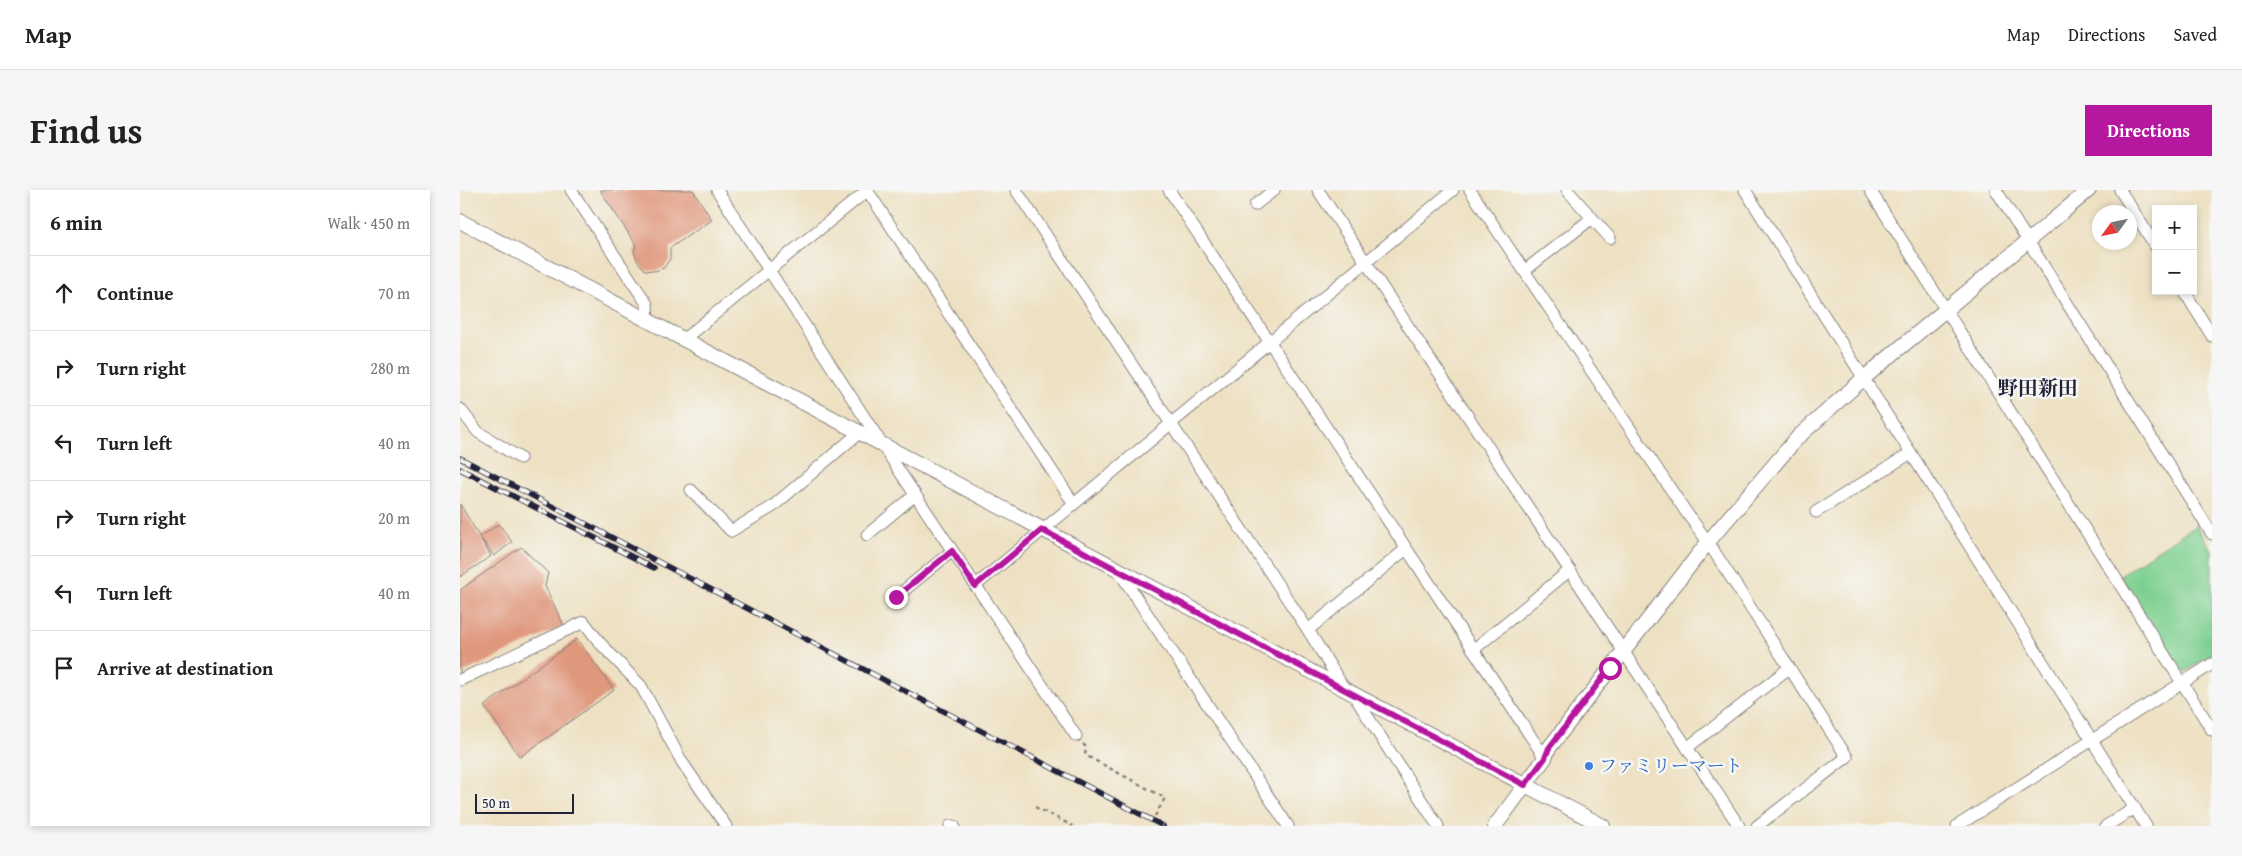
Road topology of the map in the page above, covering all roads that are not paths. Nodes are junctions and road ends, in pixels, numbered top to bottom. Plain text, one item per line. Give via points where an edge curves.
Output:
1 (571, 190) edge
2 (717, 190) edge
3 (868, 190) edge
4 (1016, 190) edge
5 (1169, 190) edge
6 (1274, 190) edge
7 (1318, 190) edge
8 (1452, 190) edge
9 (1470, 190) edge
10 (1567, 190) edge
11 (1744, 190) edge
12 (1870, 190) edge
13 (1996, 190) edge
14 (2089, 190) edge
15 (2120, 190) edge
16 (1255, 205) dead end
17 (1591, 219) junction
18 (460, 221) edge
19 (1610, 238) dead end
20 (2152, 241) edge
21 (2028, 242) junction
22 (1365, 262) junction
23 (769, 268) junction
24 (1524, 271) junction
25 (2186, 295) edge
26 (1945, 310) junction
27 (648, 319) junction
28 (2212, 336) edge
29 (684, 339) junction
30 (1270, 343) junction
31 (1864, 378) junction
32 (460, 409) edge
33 (1172, 424) junction
34 (860, 432) junction
35 (882, 444) junction
36 (1911, 453) junction
37 (520, 458) dead end
38 (691, 490) dead end
39 (915, 494) junction
40 (1074, 504) junction
41 (1816, 512) dead end
42 (1042, 530) junction
43 (2212, 534) edge
44 (867, 535) dead end
45 (1708, 542) junction
46 (1406, 549) junction
47 (952, 551) junction
48 (1118, 570) junction
49 (1570, 570) junction
50 (975, 586) junction
51 (896, 597) dead end
52 (1308, 630) junction
53 (1473, 650) junction
54 (1624, 650) junction
55 (2212, 664) edge
56 (1789, 668) junction
57 (460, 680) edge
58 (2182, 683) junction
59 (1349, 693) junction
60 (2212, 730) edge
61 (1076, 736) road end
62 (2092, 740) junction
63 (1687, 748) junction
64 (1545, 758) junction
65 (1525, 785) junction
66 (2135, 808) junction
67 (726, 826) edge
68 (1288, 826) edge
69 (1438, 826) edge
70 (1495, 826) edge
71 (1604, 826) edge
72 (1738, 826) edge
73 (1757, 826) edge
74 (1957, 826) edge
75 (2106, 826) edge
76 (2146, 826) edge

1 - 27 street via 647,304
2 - 23 street
3 - 23 street
3 - 40 street
4 - 33 street
5 - 30 street
6 - 16 street
7 - 22 street
8 - 22 street
9 - 24 street
10 - 17 street
11 - 31 street
12 - 26 street
13 - 21 street
14 - 21 street
15 - 20 street
17 - 19 street
17 - 24 street
18 - 27 street
21 - 26 street
21 - 43 street
22 - 30 street
22 - 49 street
23 - 29 street
23 - 35 street
24 - 45 street
25 - 28 street
26 - 31 street
26 - 58 street
27 - 29 street
29 - 34 street
30 - 33 street
30 - 46 street
31 - 36 street
31 - 45 street via 1798,437
32 - 37 street via 478,432
33 - 40 street
33 - 52 street
34 - 35 street
34 - 38 street via 772,507 731,531
35 - 39 street
35 - 42 street
36 - 41 street
36 - 62 street
39 - 44 street
39 - 47 street
40 - 42 street
42 - 48 street
42 - 50 street
45 - 54 street
45 - 56 street
46 - 52 street
46 - 53 street
47 - 50 street
47 - 51 street
48 - 59 street
48 - 68 street
49 - 53 street
49 - 54 street
50 - 61 street
52 - 59 street
53 - 64 street
54 - 63 street
54 - 64 street via 1549,748
55 - 58 street
56 - 63 street
56 - 73 street via 1847,757
57 - 67 street via 584,622 641,686 682,762
58 - 60 street
58 - 62 street
59 - 65 street
59 - 69 street
62 - 66 street
62 - 74 street
63 - 72 street
64 - 65 street
65 - 70 street
65 - 71 street
66 - 75 street
66 - 76 street

